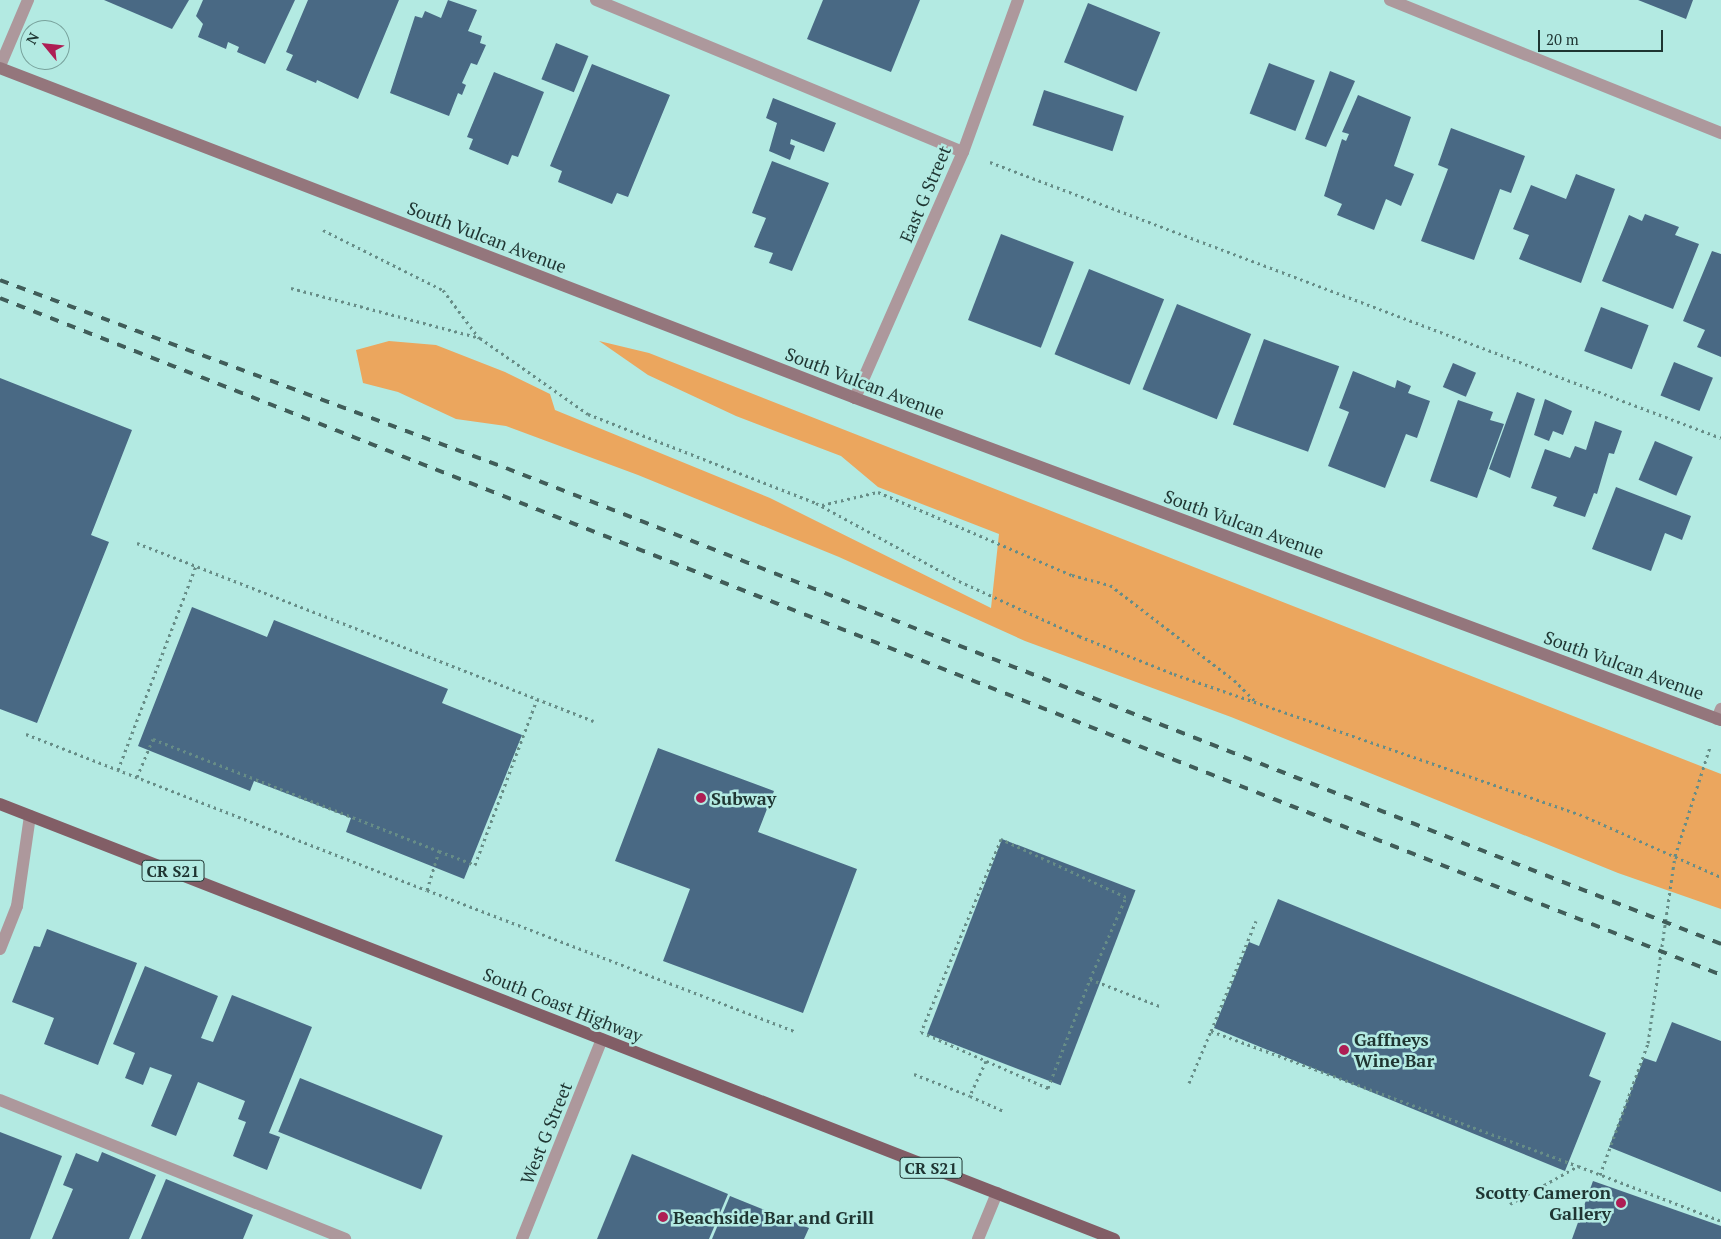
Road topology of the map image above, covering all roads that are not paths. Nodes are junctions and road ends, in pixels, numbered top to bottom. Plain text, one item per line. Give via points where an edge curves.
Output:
1 (28, 0) edge
2 (596, 0) edge
3 (1018, 0) edge
4 (1390, 0) edge
5 (0, 67) edge
6 (1721, 133) edge
7 (963, 152) junction
8 (855, 398) junction
9 (1720, 716) edge
10 (0, 804) edge
11 (30, 816) junction
12 (0, 949) edge
13 (602, 1039) junction
14 (0, 1100) edge
15 (997, 1193) junction
16 (345, 1239) edge
17 (522, 1239) edge
18 (978, 1239) edge
19 (1114, 1239) edge

1 - 5 street
2 - 7 street
3 - 7 street, East G Street
4 - 6 street
5 - 8 main road, South Vulcan Avenue
7 - 8 street, East G Street
8 - 9 main road, South Vulcan Avenue
10 - 11 main road, South Coast Highway / CR S21
11 - 12 street via 17,906
11 - 13 main road, South Coast Highway / CR S21
13 - 15 main road, South Coast Highway / CR S21
13 - 17 street, West G Street
14 - 16 street
15 - 18 street
15 - 19 main road, South Coast Highway / CR S21

